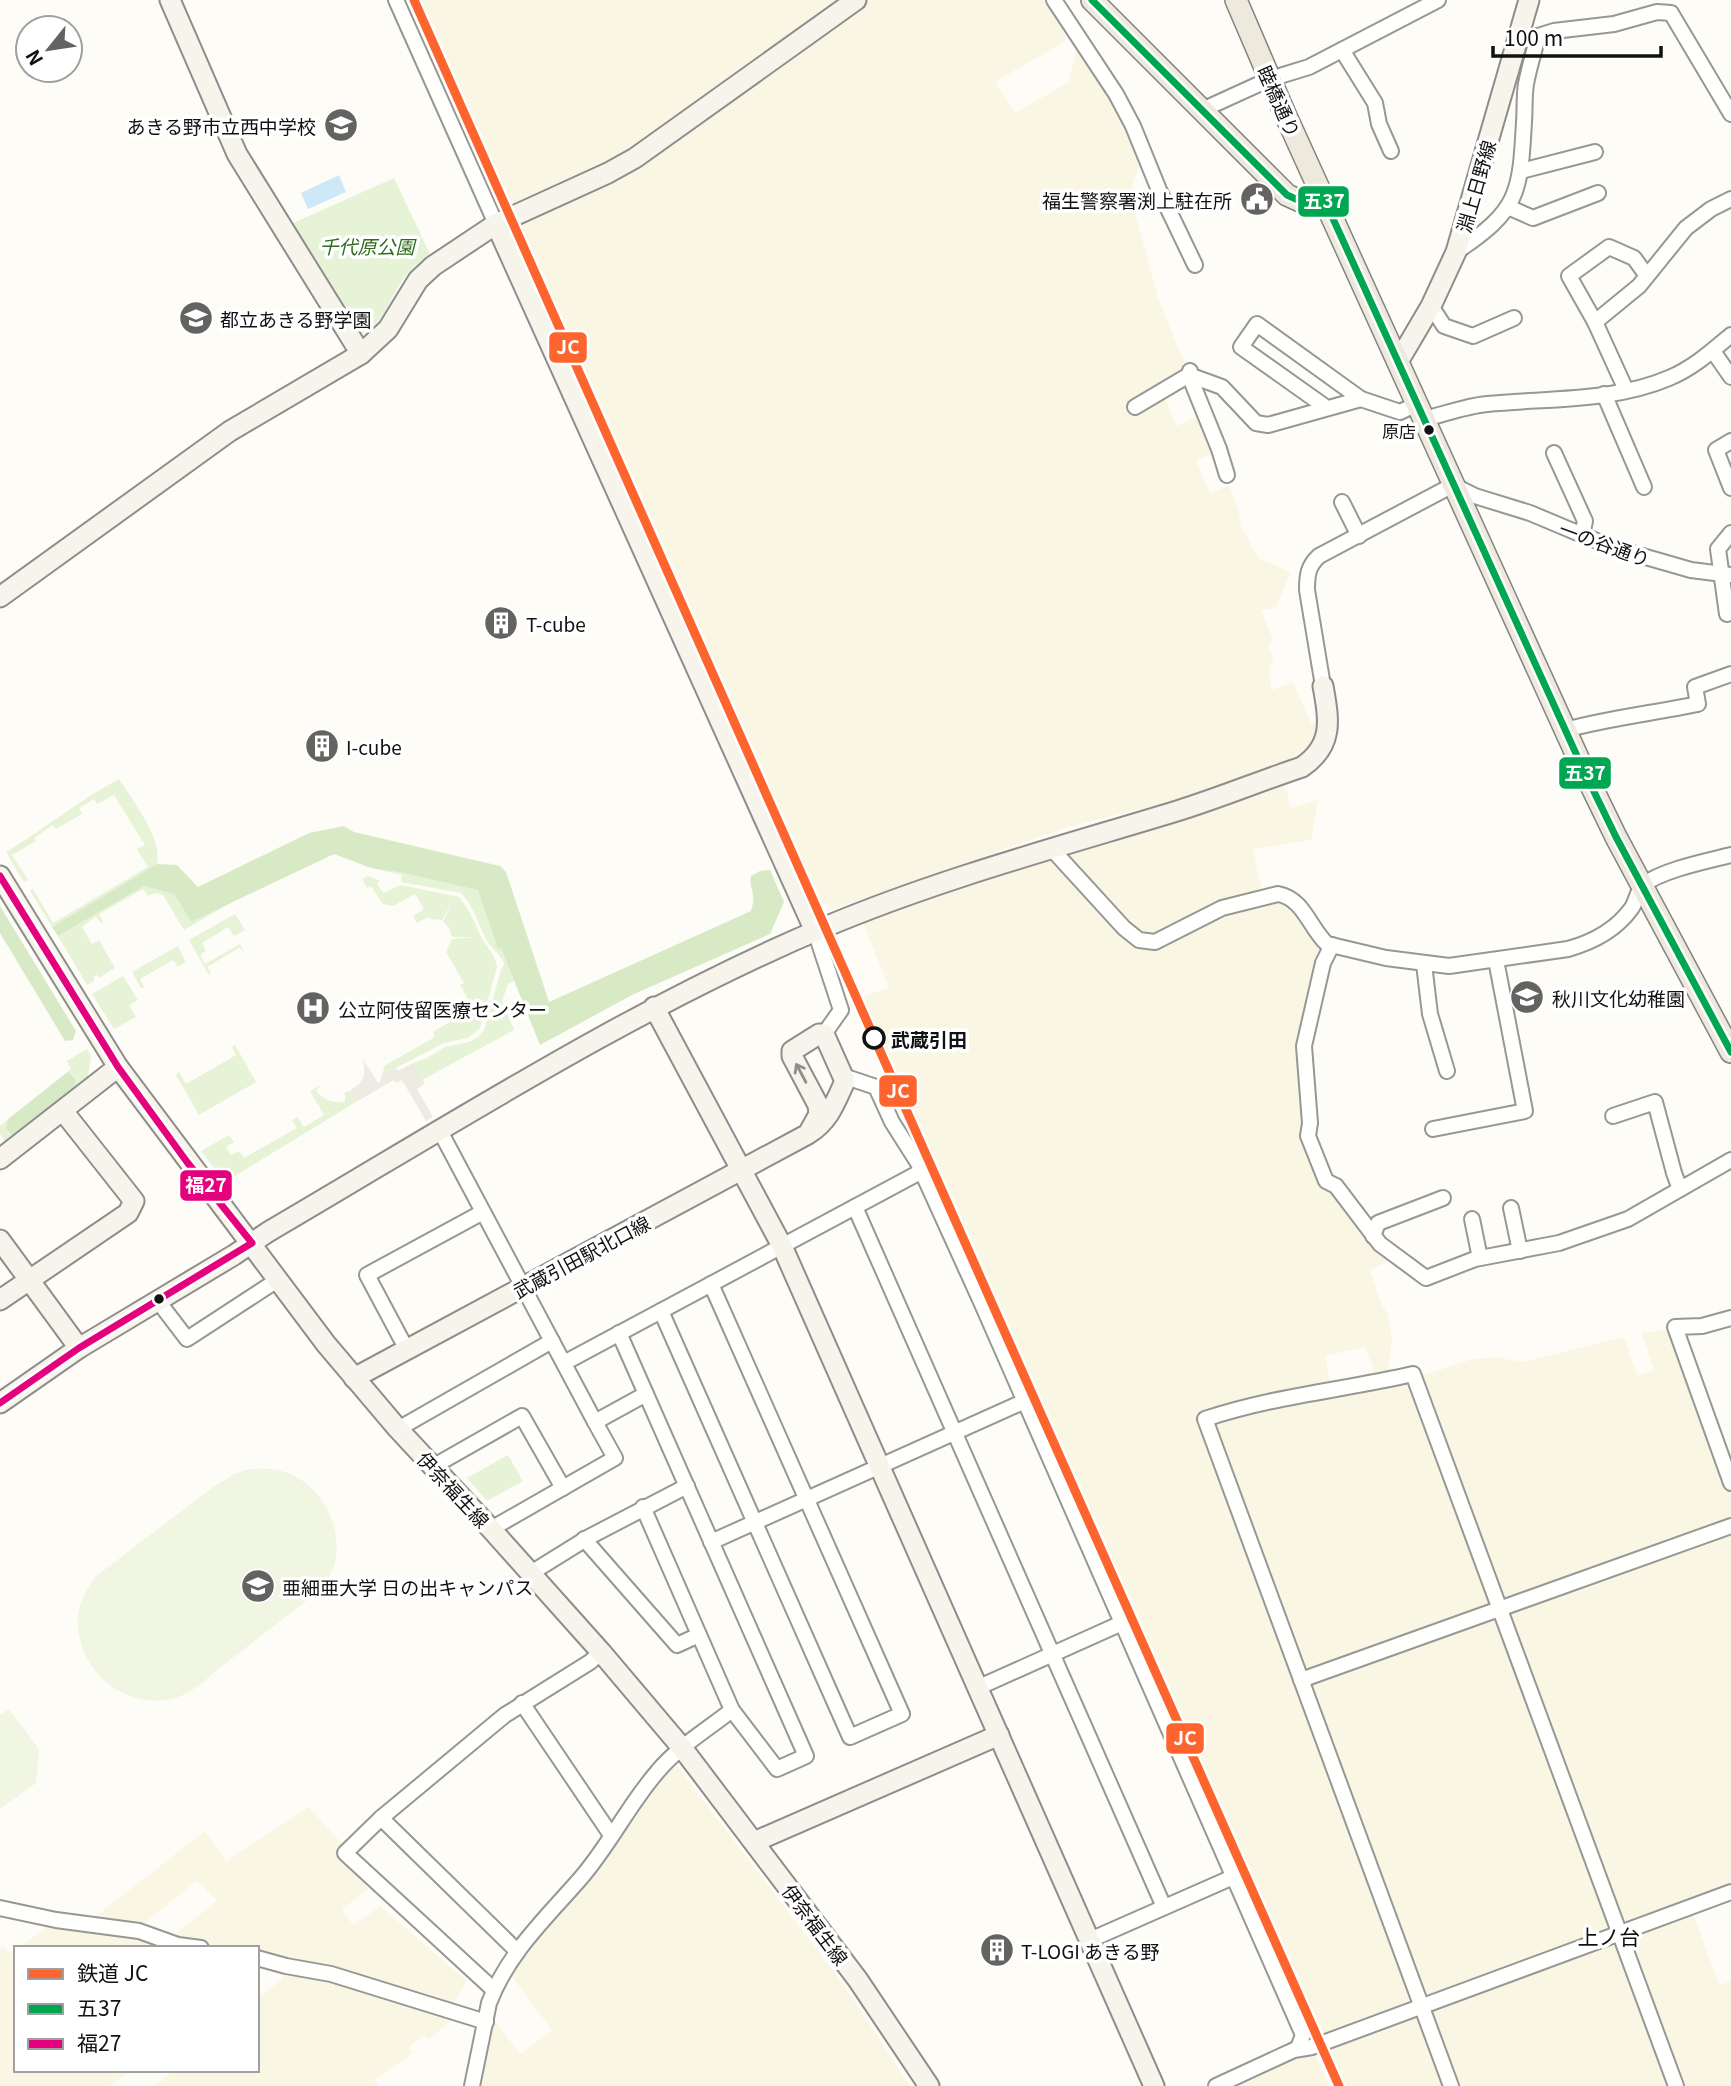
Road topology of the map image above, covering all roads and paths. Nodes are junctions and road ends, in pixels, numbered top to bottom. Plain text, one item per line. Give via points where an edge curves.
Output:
1 (170, 0) edge
2 (396, 0) edge
3 (856, 0) edge
4 (1054, 0) edge
5 (1092, 0) edge
6 (1237, 0) edge
7 (1438, 0) edge
8 (1529, 0) edge
9 (1412, 6) edge
10 (1662, 6) edge
11 (1538, 36) junction
12 (1516, 43) junction
13 (1342, 50) junction
14 (1270, 79) junction
15 (1202, 110) junction
16 (1731, 114) edge
17 (1391, 151) dead end
18 (1595, 152) dead end
19 (1521, 171) junction
20 (1598, 193) dead end
21 (1731, 199) edge
22 (1325, 201) junction
23 (1508, 207) junction
24 (496, 224) junction
25 (1456, 251) junction
26 (1195, 265) dead end
27 (1647, 276) junction
28 (1431, 306) junction
29 (1514, 318) dead end
30 (1595, 322) junction
31 (1731, 335) edge
32 (1713, 351) junction
33 (360, 354) junction
34 (1398, 362) junction
35 (1190, 372) junction
36 (1731, 377) edge
37 (1626, 390) junction
38 (1604, 394) junction
39 (1361, 399) junction
40 (1135, 407) dead end
41 (1327, 408) junction
42 (1421, 412) junction
43 (1731, 441) edge
44 (1554, 453) dead end
45 (1227, 475) dead end
46 (1450, 485) junction
47 (1644, 487) dead end
48 (1731, 488) edge
49 (1342, 502) dead end
50 (1731, 533) edge
51 (1582, 535) junction
52 (1359, 536) junction
53 (1726, 574) edge
54 (0, 597) edge
55 (1727, 614) dead end
56 (1731, 674) edge
57 (1323, 686) joint
58 (1565, 730) junction
59 (1050, 847) junction
60 (1731, 855) edge
61 (0, 876) edge
62 (1642, 886) junction
63 (815, 931) junction
64 (1332, 945) junction
65 (1496, 960) junction
66 (1424, 964) junction
67 (654, 1007) junction
68 (824, 1034) junction
69 (1731, 1052) edge
70 (118, 1067) junction
71 (1447, 1071) dead end
72 (843, 1076) junction
73 (63, 1111) junction
74 (1613, 1116) dead end
75 (1433, 1129) dead end
76 (440, 1131) junction
77 (808, 1134) junction
78 (0, 1159) edge
79 (1731, 1160) edge
80 (741, 1170) junction
81 (922, 1171) junction
82 (1680, 1189) junction
83 (1443, 1198) dead end
84 (855, 1207) junction
85 (1511, 1208) dead end
86 (483, 1212) junction
87 (1472, 1219) dead end
88 (1373, 1236) junction
89 (0, 1240) edge
90 (252, 1243) junction
91 (782, 1246) junction
92 (1520, 1251) junction
93 (1480, 1258) junction
94 (28, 1279) junction
95 (279, 1279) junction
96 (711, 1284) junction
97 (523, 1287) junction
98 (0, 1300) edge
99 (158, 1301) junction
100 (661, 1311) junction
101 (1731, 1318) edge
102 (619, 1333) junction
103 (552, 1341) junction
104 (79, 1348) junction
105 (407, 1350) junction
106 (564, 1363) junction
107 (354, 1378) junction
108 (646, 1394) junction
109 (1025, 1401) junction
110 (0, 1403) edge
111 (595, 1422) junction
112 (398, 1429) junction
113 (955, 1433) junction
114 (1726, 1451) edge
115 (434, 1466) junction
116 (880, 1467) junction
117 (1731, 1483) edge
118 (687, 1486) junction
119 (563, 1488) junction
120 (807, 1500) junction
121 (642, 1507) junction
122 (755, 1522) junction
123 (1731, 1525) edge
124 (491, 1528) junction
125 (584, 1539) junction
126 (711, 1542) junction
127 (531, 1573) junction
128 (1500, 1608) junction
129 (1122, 1623) junction
130 (699, 1635) junction
131 (601, 1652) junction
132 (1052, 1654) junction
133 (1301, 1680) junction
134 (977, 1688) junction
135 (522, 1703) junction
136 (732, 1710) junction
137 (999, 1735) junction
138 (683, 1749) junction
139 (382, 1818) junction
140 (611, 1835) junction
141 (754, 1842) junction
142 (1233, 1877) junction
143 (1731, 1892) edge
144 (1164, 1907) junction
145 (0, 1908) edge
146 (1620, 1933) junction
147 (1090, 1940) junction
148 (186, 1946) edge
149 (517, 1951) junction
150 (259, 1959) edge
151 (494, 1990) junction
152 (1422, 2007) junction
153 (486, 2022) junction
154 (1298, 2048) junction
155 (472, 2086) edge
156 (929, 2086) edge
157 (1154, 2086) edge
158 (1216, 2086) edge
159 (1451, 2086) edge
160 (1676, 2086) edge

1 - 33 street via 237,154
2 - 24 street
3 - 24 street via 635,158
4 - 26 street via 1116,94
5 - 15 main road
6 - 14 main road, 睦橋通り
7 - 9 street
8 - 12 street, 淵上日野線
9 - 13 street
10 - 11 street via 1614,24
10 - 16 street via 1671,13
11 - 12 street
11 - 19 street via 1526,84
12 - 25 street, 淵上日野線
13 - 14 street via 1310,67
13 - 17 street via 1375,103
14 - 15 street
14 - 22 main road, 睦橋通り
15 - 22 main road via 1287,195 1309,205
18 - 19 street
19 - 23 street
20 - 23 street via 1533,218
21 - 27 street via 1686,228
22 - 34 main road, 睦橋通り
23 - 25 street via 1497,221
24 - 33 street via 425,272 388,329
24 - 63 street
25 - 28 street, 淵上日野線
27 - 30 street
27 - 30 street via 1634,258 1608,247 1569,276
28 - 29 street via 1444,326 1473,336
28 - 34 street, 淵上日野線
30 - 37 street
31 - 32 street
32 - 36 street
32 - 37 street via 1668,379
33 - 54 street via 230,431
34 - 42 main road, 睦橋通り
35 - 40 street
35 - 41 street via 1222,387 1256,423 1268,425
35 - 45 street
37 - 38 street
38 - 42 street
38 - 47 street
39 - 41 street
39 - 41 street via 1257,324 1241,347
39 - 42 street via 1399,412
42 - 46 main road, 睦橋通り
43 - 48 street via 1716,450
44 - 51 street via 1585,521
46 - 51 street, 一の谷通り
46 - 52 street
46 - 58 main road, 睦橋通り
49 - 52 street
50 - 53 street via 1718,549
51 - 53 street, 一の谷通り via 1654,561
52 - 57 street via 1319,556 1307,575
53 - 55 street
56 - 58 street via 1695,687 1698,704 1602,719
57 - 59 street via 1328,733 1314,758 1302,767 1180,810
58 - 62 main road, 睦橋通り
59 - 63 street
59 - 64 street via 1139,940 1155,942 1222,908 1278,894 1293,899 1324,941
60 - 62 street via 1673,871
61 - 70 street, 伊奈福生線
62 - 65 street via 1632,908 1610,932 1567,949
62 - 69 main road, 睦橋通り
63 - 67 street
63 - 68 street via 841,1010
64 - 66 street
64 - 88 street via 1323,963 1304,1046 1308,1136 1326,1181 1336,1186
65 - 66 street
65 - 75 street via 1525,1111
66 - 71 street via 1430,1014
67 - 76 street
67 - 80 street
68 - 72 street
77 -> 68 street via 819,1114 818,1105 792,1051
70 - 73 street
70 - 90 street, 伊奈福生線
72 - 77 street, 武蔵引田駅北口線 via 845,1081 826,1120
72 - 81 street via 876,1087
73 - 78 street
73 - 94 street via 134,1201 133,1207
74 - 82 street via 1655,1102
76 - 86 street
76 - 90 street
77 - 80 street, 武蔵引田駅北口線
79 - 82 street
80 - 91 street
80 - 97 street, 武蔵引田駅北口線
81 - 84 street
81 - 109 street
82 - 92 street via 1628,1219
83 - 88 street via 1378,1223
84 - 91 street
84 - 113 street
85 - 92 street
86 - 97 street
86 - 105 street via 367,1275
87 - 93 street
88 - 93 street via 1426,1278
89 - 94 street
90 - 95 street, 伊奈福生線
90 - 99 street
91 - 96 street
91 - 116 street
92 - 93 street
94 - 98 street
94 - 104 street
95 - 99 street via 187,1339
95 - 107 street, 伊奈福生線
96 - 100 street
96 - 120 street
97 - 103 street
97 - 105 street, 武蔵引田駅北口線
99 - 104 street
100 - 102 street
100 - 122 street
101 - 114 street via 1675,1327
102 - 106 street
102 - 108 street
103 - 106 street
103 - 112 street
104 - 110 street
105 - 107 street, 武蔵引田駅北口線
106 - 111 street
107 - 112 street, 伊奈福生線
108 - 111 street
108 - 118 street
109 - 113 street
109 - 129 street
111 - 119 street via 615,1458
112 - 115 street, 伊奈福生線
113 - 116 street
113 - 132 street
114 - 117 street
115 - 119 street via 523,1416
115 - 124 street, 伊奈福生線
116 - 120 street
116 - 134 street
118 - 121 street
118 - 126 street
119 - 124 street
120 - 122 street
120 - 122 street via 902,1714 850,1737
121 - 125 street
121 - 130 street
122 - 126 street
123 - 128 street
124 - 127 street, 伊奈福生線
125 - 127 street
125 - 130 street via 677,1645
126 - 136 street via 806,1756 777,1769
127 - 131 street, 伊奈福生線
128 - 133 street
128 - 133 street via 1413,1374 1268,1400 1205,1419
128 - 146 street
129 - 132 street
129 - 142 street
130 - 136 street
131 - 135 street
131 - 138 street, 伊奈福生線
132 - 134 street
132 - 144 street
133 - 152 street
134 - 137 street
135 - 139 street
135 - 140 street
136 - 138 street
137 - 141 street
137 - 147 street
138 - 140 street via 658,1770
138 - 141 street, 伊奈福生線
139 - 149 street
139 - 151 street via 345,1853
140 - 149 street via 581,1878
141 - 156 street, 伊奈福生線 via 858,1980
142 - 144 street
142 - 154 street via 1303,2035
143 - 146 street
144 - 147 street
145 - 148 street via 139,1931
146 - 152 street
146 - 160 street
147 - 157 street
149 - 151 street
150 - 153 street via 331,1974
151 - 153 street
152 - 154 street
152 - 159 street
153 - 155 street
154 - 158 street

